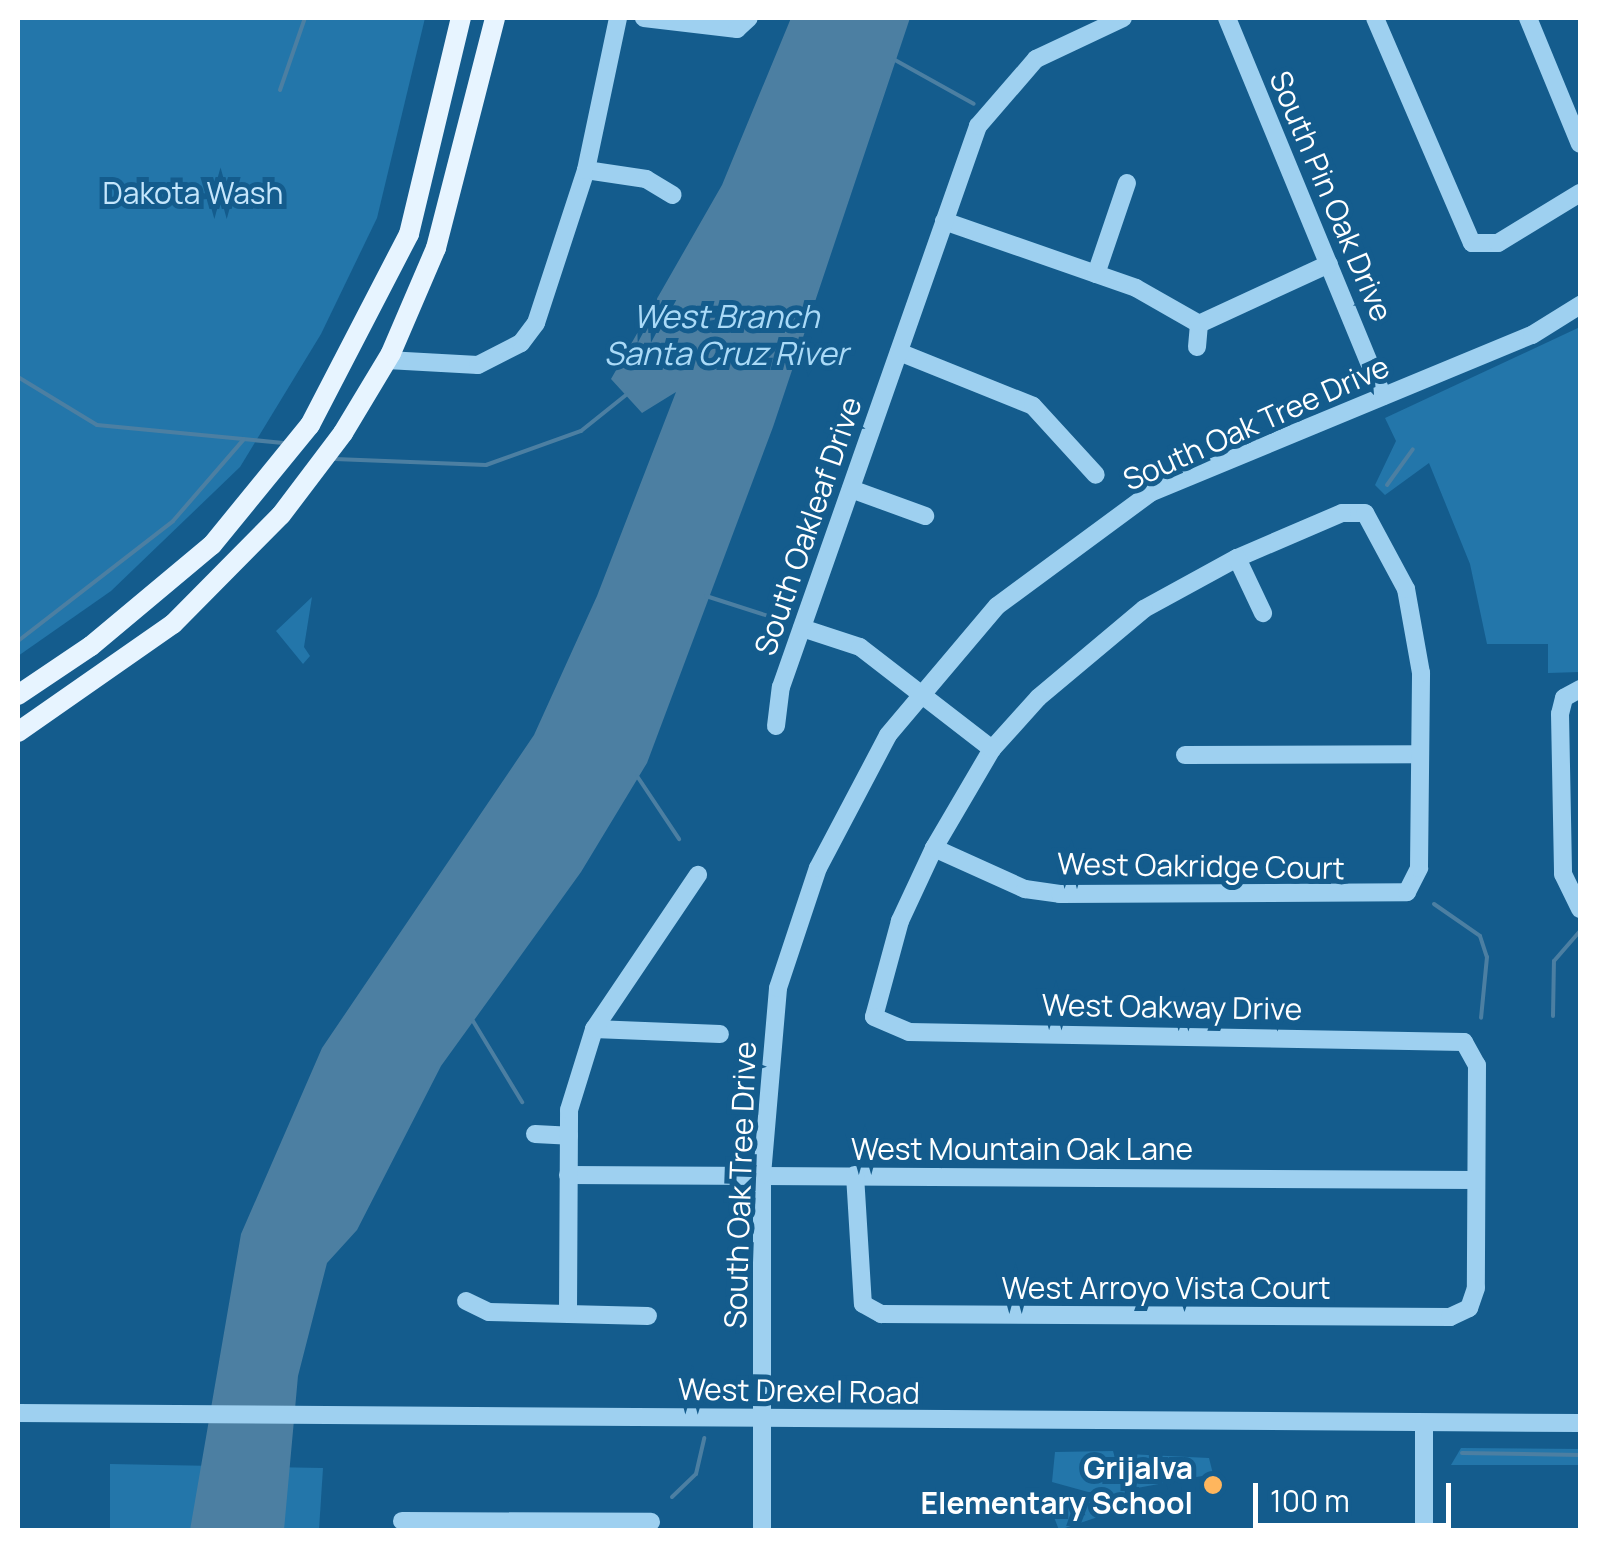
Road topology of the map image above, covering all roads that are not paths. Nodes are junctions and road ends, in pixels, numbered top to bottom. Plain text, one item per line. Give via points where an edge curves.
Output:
1 (461, 18) edge
2 (495, 18) edge
3 (618, 18) edge
4 (644, 18) edge
5 (1123, 18) edge
6 (1226, 18) edge
7 (1375, 18) edge
8 (1528, 18) edge
9 (743, 23) edge
10 (1580, 144) edge
11 (586, 170) junction
12 (425, 178) junction
13 (1127, 184) dead end
14 (455, 187) junction
15 (1580, 193) edge
16 (672, 196) dead end
17 (944, 221) junction
18 (1329, 264) junction
19 (1096, 274) junction
20 (1580, 305) edge
21 (1199, 324) junction
22 (1197, 348) dead end
23 (899, 352) junction
24 (387, 360) junction
25 (1383, 396) junction
26 (1096, 475) dead end
27 (851, 490) junction
28 (925, 516) dead end
29 (1238, 558) junction
30 (1263, 613) dead end
31 (802, 628) junction
32 (921, 690) junction
33 (1570, 691) edge
34 (18, 696) edge
35 (776, 726) dead end
36 (18, 732) edge
37 (992, 749) junction
38 (1419, 754) junction
39 (1186, 755) dead end
40 (1571, 825) edge
41 (934, 848) junction
42 (698, 875) dead end
43 (1580, 909) edge
44 (594, 1029) junction
45 (720, 1034) dead end
46 (536, 1134) dead end
47 (569, 1136) junction
48 (568, 1175) junction
49 (762, 1175) junction
50 (855, 1175) junction
51 (1476, 1180) junction
52 (466, 1301) dead end
53 (568, 1312) junction
54 (648, 1316) dead end
55 (18, 1413) edge
56 (762, 1418) junction
57 (1580, 1423) edge
58 (1424, 1425) junction
59 (397, 1522) edge
60 (651, 1522) dead end
61 (762, 1530) edge
62 (1424, 1530) edge

1 - 12 main road
2 - 14 main road
3 - 11 street
4 - 9 street
5 - 17 street, South Oakleaf Drive via 1052,49 1008,83 978,126
6 - 18 street, South Pin Oak Drive
7 - 15 street via 1464,233 1478,249
8 - 10 street
11 - 16 street via 646,179
11 - 24 street via 556,279 521,343 451,369
12 - 14 main road
12 - 34 main road via 392,278 310,426 279,468 153,598
13 - 19 street
14 - 24 main road
17 - 19 street
17 - 23 street, South Oakleaf Drive
18 - 21 street
18 - 25 street, South Pin Oak Drive
19 - 21 street
20 - 25 street, South Oak Tree Drive via 1532,335
21 - 22 street
23 - 26 street via 1032,406
23 - 27 street, South Oakleaf Drive
24 - 36 main road via 312,474 174,624
25 - 32 street, South Oak Tree Drive via 1150,493 1016,589
27 - 28 street
27 - 31 street, South Oakleaf Drive
29 - 30 street
29 - 37 street via 1144,609 1090,651
29 - 38 street via 1366,508 1406,588 1421,673
31 - 32 street via 860,647
31 - 35 street, South Oakleaf Drive
32 - 37 street
32 - 49 street, South Oak Tree Drive via 876,755 818,868 778,988
33 - 40 street via 1560,714
37 - 41 street
38 - 39 street
38 - 41 street, West Oakridge Court via 1418,890 1392,896 1060,894 1025,889
40 - 43 street via 1562,874
41 - 51 street, West Oakway Drive via 900,921 878,990 876,1025 1469,1040 1477,1065
42 - 44 street
44 - 45 street
44 - 47 street
46 - 47 street
47 - 48 street
48 - 49 street, West Mountain Oak Lane
48 - 53 street
49 - 50 street, West Mountain Oak Lane
49 - 56 street, South Oak Tree Drive
50 - 51 street, West Mountain Oak Lane
50 - 51 street, West Arroyo Vista Court via 858,1309 881,1314 1473,1312
52 - 53 street via 489,1312
53 - 54 street
55 - 56 street, West Drexel Road
56 - 58 street, West Drexel Road
56 - 61 street, South Oak Tree Drive
57 - 58 street, West Drexel Road
58 - 62 street
59 - 60 street

